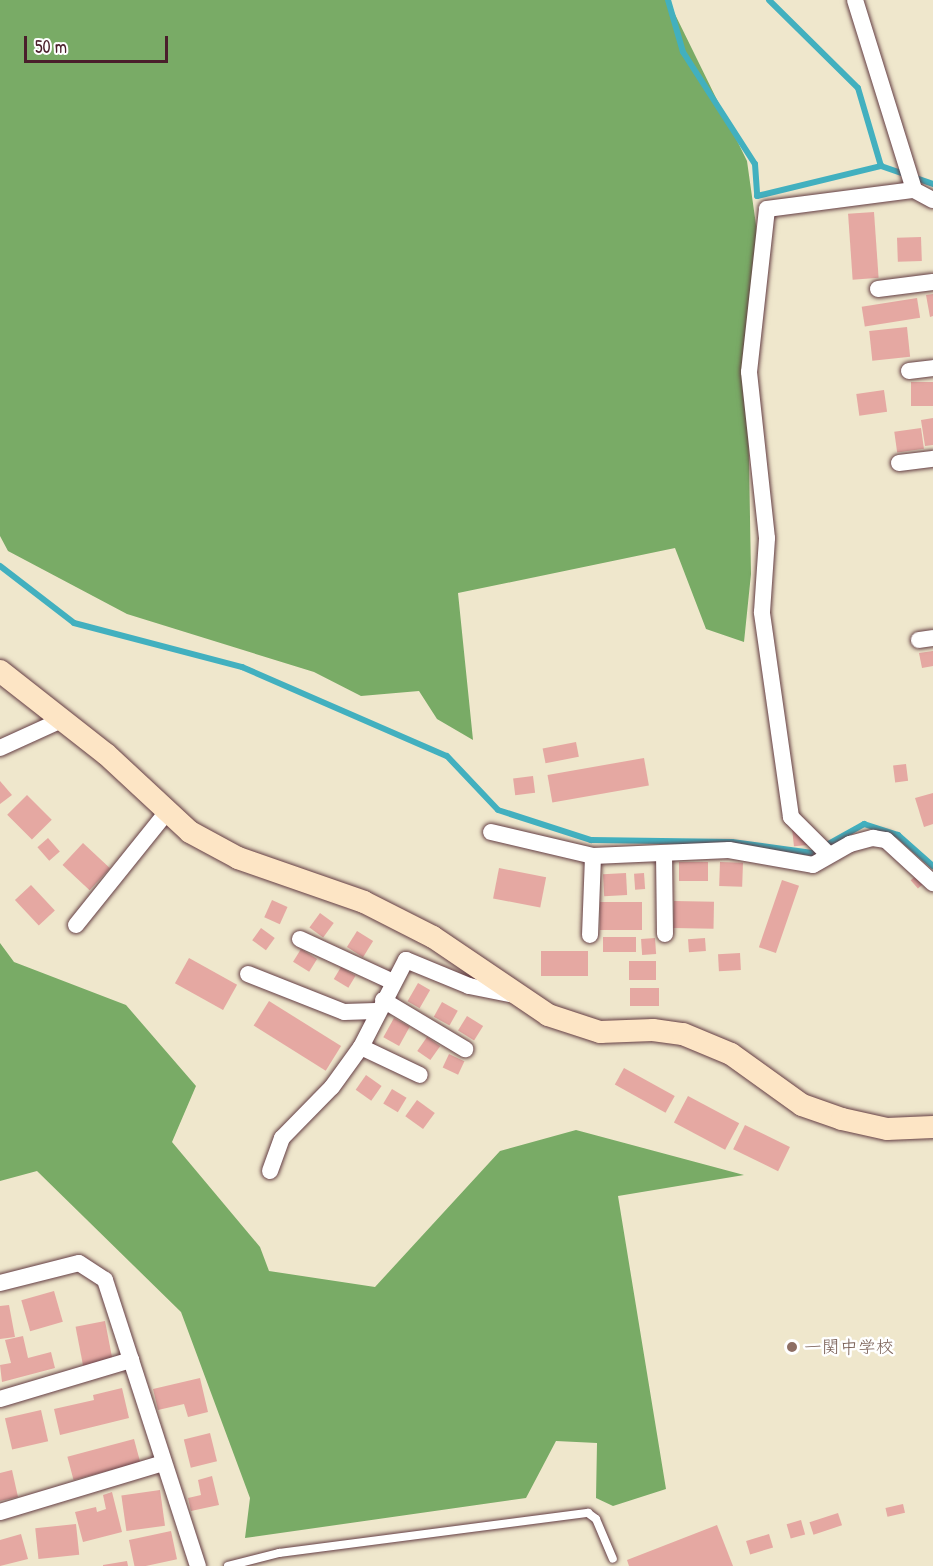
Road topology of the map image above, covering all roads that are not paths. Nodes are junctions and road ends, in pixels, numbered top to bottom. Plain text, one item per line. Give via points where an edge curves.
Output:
1 (855, 0) edge
2 (914, 190) junction
3 (933, 200) edge
4 (933, 282) edge
5 (878, 289) dead end
6 (933, 368) edge
7 (909, 371) dead end
8 (933, 459) edge
9 (899, 462) dead end
10 (0, 671) edge
11 (63, 720) junction
12 (0, 748) edge
13 (167, 812) junction
14 (491, 832) dead end
15 (664, 853) junction
16 (829, 855) junction
17 (593, 856) junction
18 (933, 884) edge
19 (76, 925) dead end
20 (665, 934) dead end
21 (590, 935) dead end
22 (300, 939) dead end
23 (248, 974) dead end
24 (393, 982) junction
25 (520, 997) junction
26 (380, 1006) junction
27 (361, 1047) junction
28 (465, 1049) dead end
29 (420, 1075) dead end
30 (933, 1127) edge
31 (270, 1171) dead end
32 (0, 1283) edge
33 (131, 1360) junction
34 (0, 1399) edge
35 (163, 1463) junction
36 (0, 1512) edge
37 (613, 1559) dead end
38 (198, 1566) edge
39 (228, 1566) edge

1 - 2 street
2 - 3 street
2 - 16 street via 766,209 749,372 767,538 762,612 790,817
4 - 5 street
6 - 7 street
8 - 9 street
10 - 11 street
11 - 12 street
11 - 13 street
13 - 19 street
13 - 25 street via 190,832 238,858 364,902 433,937
14 - 17 street
15 - 16 street via 729,850 813,865
15 - 17 street
15 - 20 street
16 - 18 street via 873,838 886,840
17 - 21 street
22 - 24 street
23 - 26 street via 344,1012
24 - 25 street via 406,960 469,986
24 - 26 street
25 - 30 street via 548,1015 600,1032 654,1030 683,1034 731,1054 802,1105 842,1119 887,1129
26 - 27 street
26 - 28 street
27 - 29 street
27 - 31 street via 332,1087 282,1138
32 - 33 street via 79,1263 105,1280
33 - 34 street
33 - 35 street
35 - 36 street
35 - 38 street
37 - 39 lane via 596,1519 588,1513 279,1553

